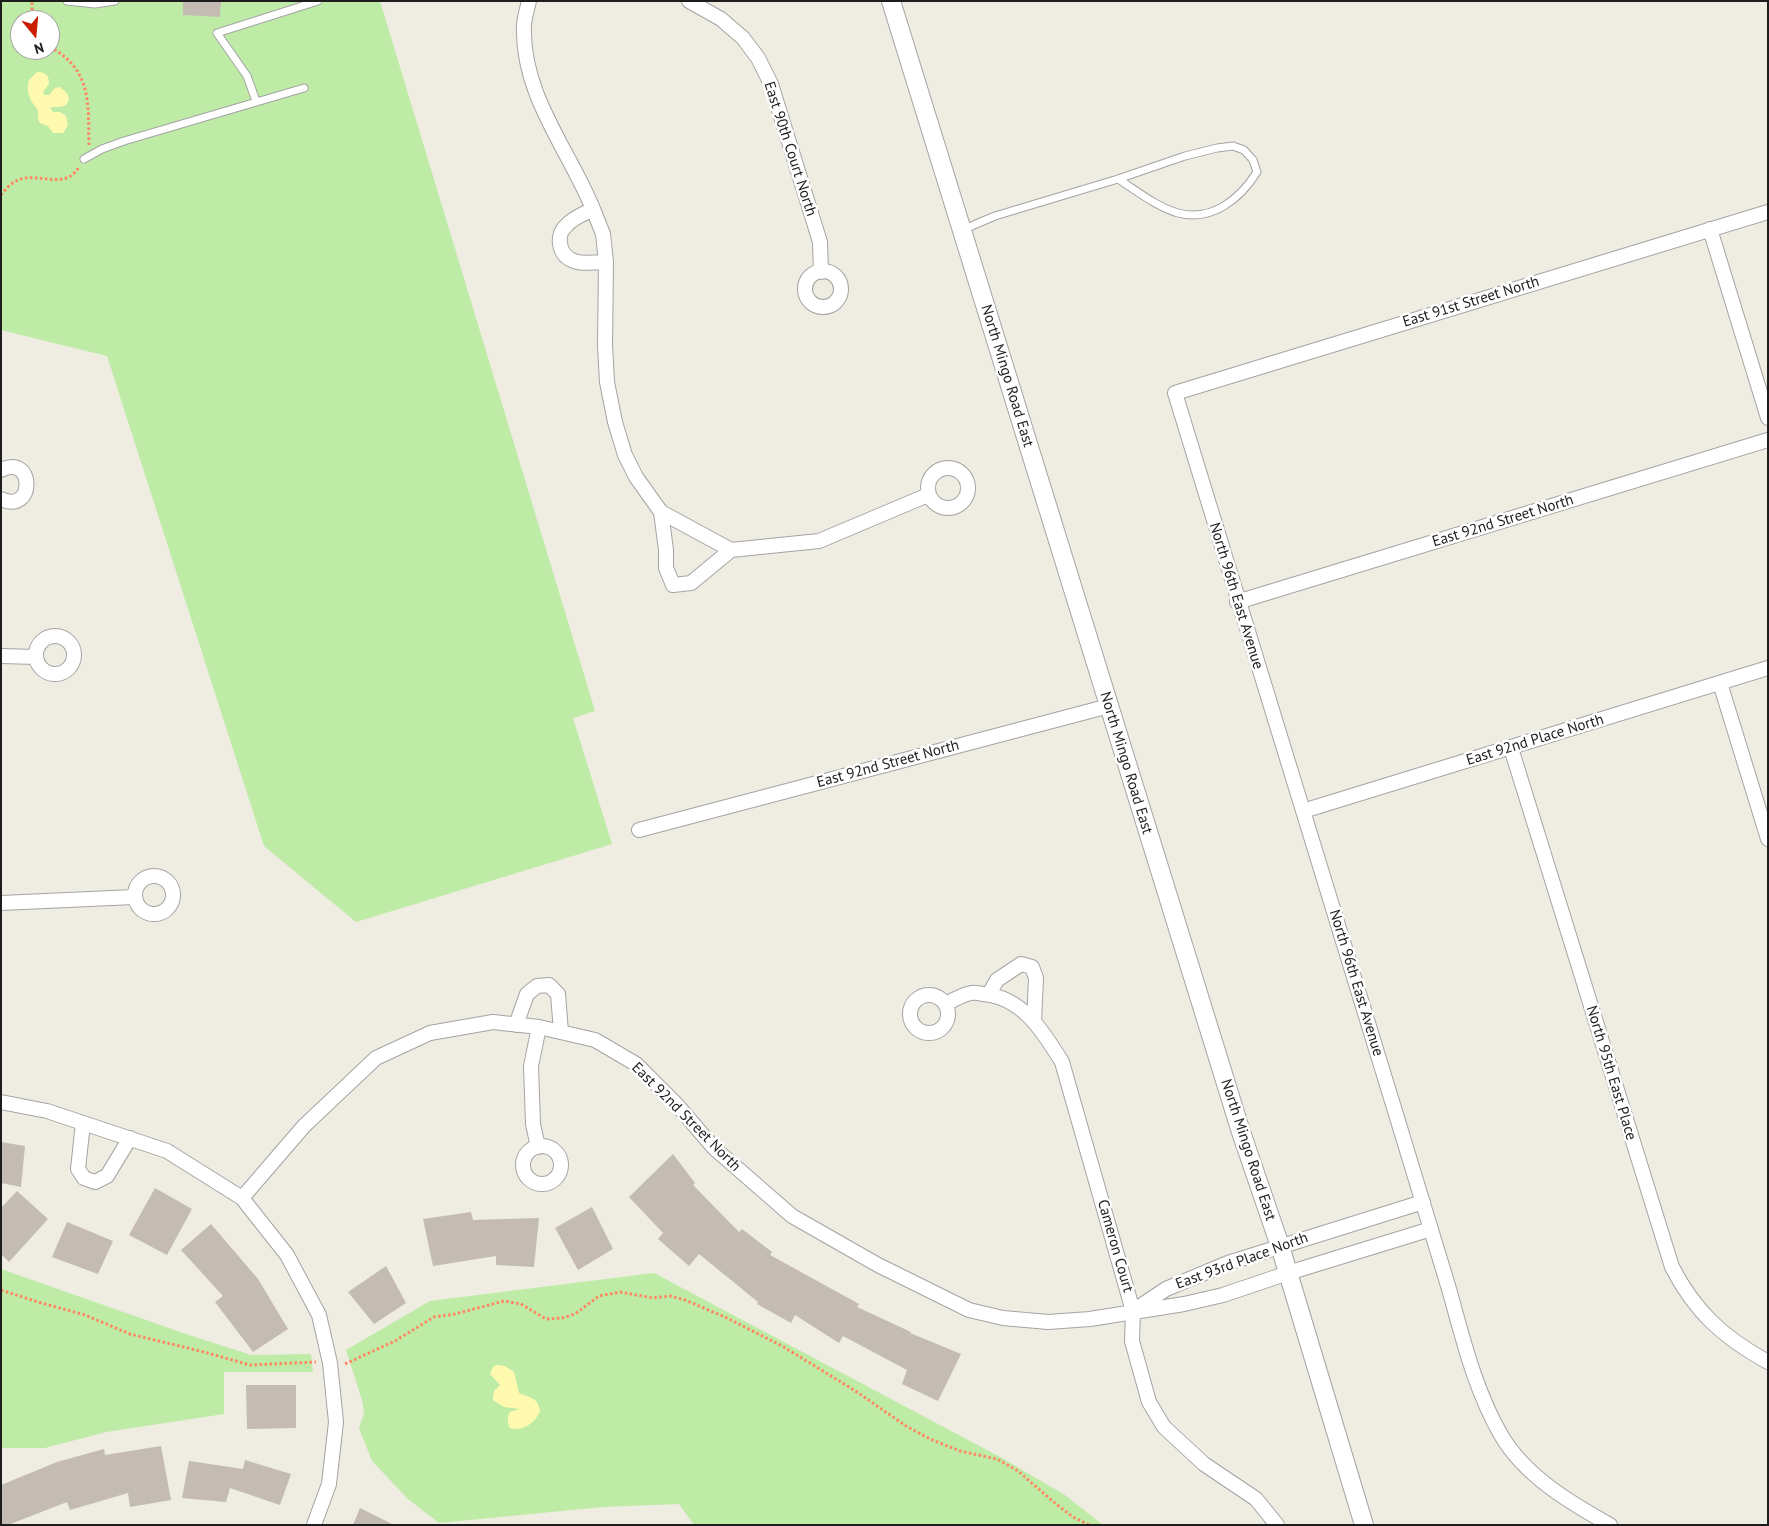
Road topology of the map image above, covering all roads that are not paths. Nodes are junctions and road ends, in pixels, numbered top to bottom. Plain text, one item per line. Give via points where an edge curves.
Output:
1 (67, 1) edge
2 (115, 1) edge
3 (318, 1) edge
4 (529, 1) edge
5 (689, 1) edge
6 (891, 1) edge
7 (304, 88) dead end
8 (256, 101) junction
9 (84, 159) road end
10 (1118, 179) junction
11 (593, 209) junction
12 (1768, 212) edge
13 (1710, 229) junction
14 (962, 230) junction
15 (606, 262) junction
16 (822, 272) dead end
17 (1175, 393) joint
18 (1768, 418) edge
19 (1768, 440) edge
20 (1, 470) edge
21 (928, 495) dead end
22 (2, 503) edge
23 (661, 512) junction
24 (731, 550) junction
25 (1237, 602) junction
26 (1, 656) edge
27 (36, 657) dead end
28 (1768, 668) edge
29 (1720, 683) junction
30 (1109, 706) junction
31 (1511, 748) junction
32 (1303, 811) junction
33 (639, 830) dead end
34 (1768, 839) edge
35 (134, 897) dead end
36 (1, 903) edge
37 (988, 994) junction
38 (946, 1004) dead end
39 (1034, 1022) junction
40 (516, 1024) junction
41 (539, 1027) junction
42 (561, 1032) junction
43 (1, 1102) edge
44 (83, 1123) junction
45 (130, 1138) junction
46 (538, 1147) dead end
47 (242, 1198) junction
48 (1423, 1202) junction
49 (1431, 1229) junction
50 (1280, 1246) junction
51 (1288, 1273) junction
52 (1133, 1311) junction
53 (1768, 1362) edge
54 (314, 1525) edge
55 (1277, 1525) edge
56 (1364, 1525) edge
57 (1610, 1525) edge

1 - 2 lane via 95,4
3 - 8 lane via 217,33 247,76
4 - 11 street via 524,24 532,82 545,116
5 - 16 street, East 90th Court North via 721,19 743,38 771,84 820,242
6 - 14 street, North Mingo Road East
7 - 8 lane
8 - 9 lane via 124,141
10 - 10 lane via 1185,156 1233,146 1244,150 1253,160 1257,172 1247,187 1225,206 1201,216 1178,213
10 - 14 lane via 995,216
11 - 15 street via 603,234
11 - 15 street via 565,226 560,247 574,262
12 - 13 street, East 91st Street North
13 - 17 street, East 91st Street North
13 - 18 street
14 - 30 street, North Mingo Road East
15 - 23 street via 605,346 615,422 636,477
17 - 25 street, North 96th East Avenue
19 - 25 street, East 92nd Street North
20 - 22 street via 16,469 27,480 27,489 22,496
21 - 24 street via 819,541
23 - 24 street
23 - 24 street via 666,568 673,585 691,583
25 - 32 street, North 96th East Avenue
26 - 27 street
28 - 29 street, East 92nd Place North
29 - 31 street, East 92nd Place North
29 - 34 street
30 - 33 street, East 92nd Street North
30 - 50 street, North Mingo Road East via 1241,1132
31 - 32 street, East 92nd Place North
31 - 53 street, North 95th East Place via 1672,1267 1703,1314 1737,1343
32 - 48 street, North 96th East Avenue
35 - 36 street
37 - 38 street, Cameron Court via 972,993
37 - 39 street, Cameron Court via 1012,1003
37 - 39 street via 997,980 1011,970 1021,964 1032,967 1036,978
39 - 52 street, Cameron Court via 1062,1062
40 - 41 street, East 92nd Street North
40 - 42 street via 527,994 537,986 549,986 558,994
40 - 47 street, East 92nd Street North via 493,1022 430,1032 376,1058 304,1126
41 - 42 street, East 92nd Street North
41 - 46 street via 531,1066 532,1124
42 - 52 street, East 92nd Street North via 594,1040 636,1064 714,1148 792,1216 878,1265 969,1310 1003,1318 1048,1322
43 - 44 street via 47,1111
44 - 45 street
44 - 45 street via 78,1169 84,1178 95,1182 107,1176
45 - 47 street via 167,1150
47 - 54 street via 287,1255 319,1315 330,1363 336,1422 328,1484
48 - 49 street, North 96th East Avenue
48 - 50 street, East 93rd Place North
49 - 51 street, East 93rd Place North
49 - 57 street, North 96th East Avenue via 1474,1376 1487,1410 1503,1438 1522,1463 1546,1484 1574,1505
50 - 51 street, North Mingo Road East
50 - 52 street, East 93rd Place North via 1166,1289
51 - 52 street, East 93rd Place North via 1223,1295
51 - 56 street, North Mingo Road East
52 - 55 street, Cameron Court via 1132,1341 1149,1402 1164,1427 1204,1464 1256,1499

